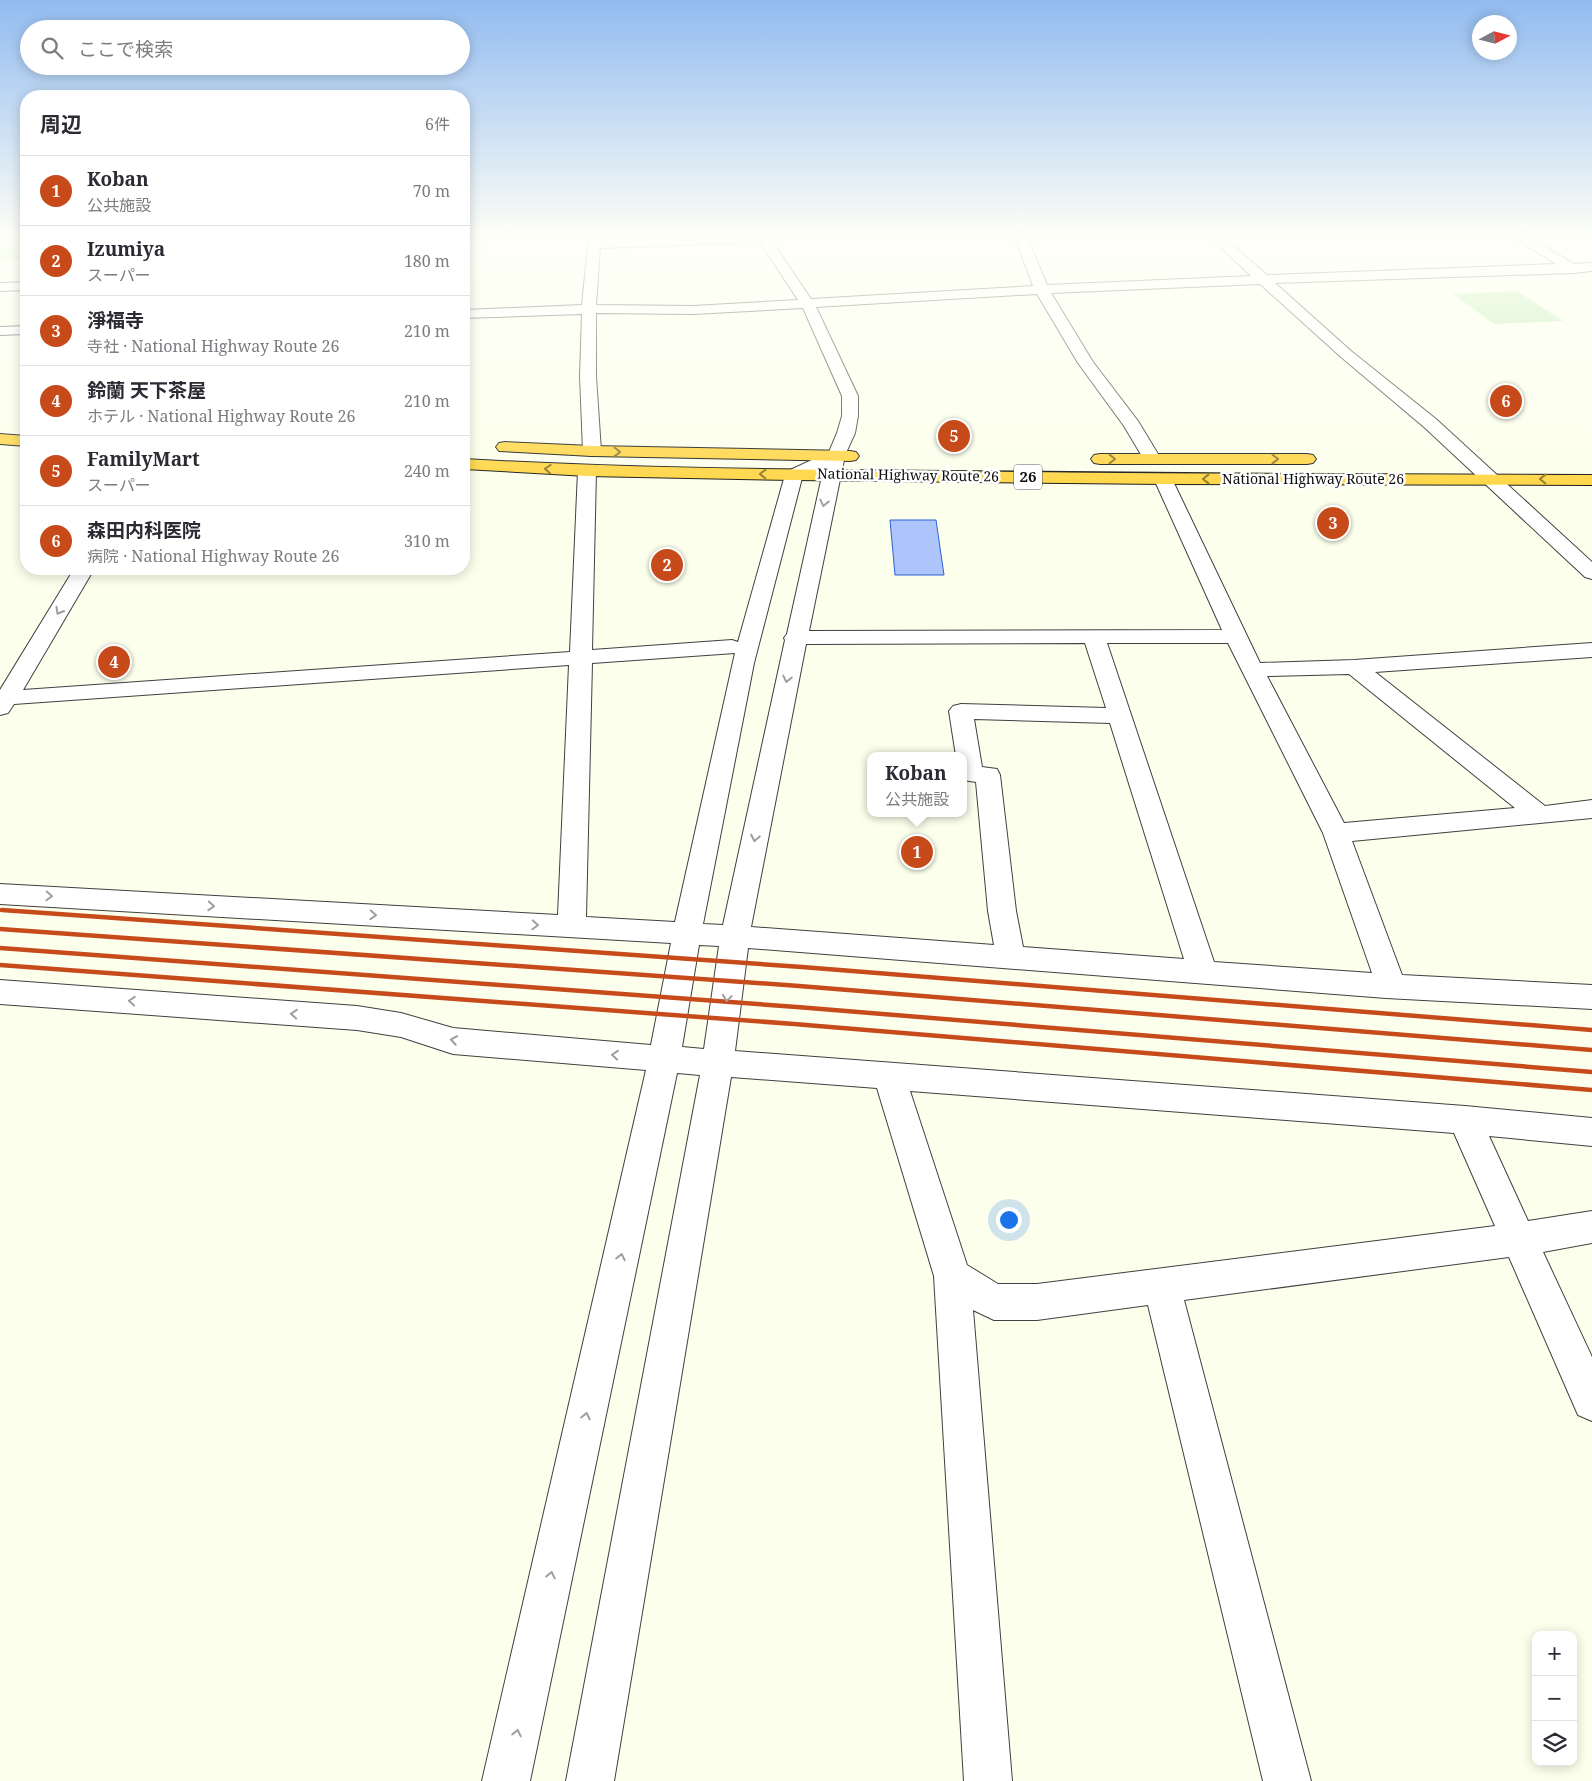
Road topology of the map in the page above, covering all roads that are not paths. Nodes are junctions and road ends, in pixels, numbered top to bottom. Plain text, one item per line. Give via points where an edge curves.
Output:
1 (589, 318) edge
2 (814, 318) edge
3 (1059, 318) edge
4 (1306, 318) edge
5 (20, 330) edge
6 (0, 331) edge
7 (0, 439) edge
8 (20, 441) edge
9 (484, 446) dead end
10 (1084, 459) dead end
11 (1319, 460) dead end
12 (1447, 460) dead end
13 (1468, 460) junction
14 (1494, 460) dead end
15 (589, 461) junction
16 (844, 462) junction
17 (470, 464) edge
18 (1158, 469) junction
19 (794, 475) junction
20 (1488, 478) junction
21 (1592, 480) edge
22 (1592, 573) edge
23 (80, 575) edge
24 (1236, 636) junction
25 (1094, 637) junction
26 (795, 638) junction
27 (732, 647) dead end
28 (1592, 650) edge
29 (582, 656) junction
30 (1354, 667) junction
31 (1252, 670) junction
32 (3, 703) edge
33 (1120, 716) junction
34 (1592, 809) edge
35 (1540, 815) junction
36 (1336, 833) junction
37 (0, 894) edge
38 (572, 927) junction
39 (687, 933) junction
40 (735, 936) junction
41 (1010, 957) junction
42 (1203, 972) junction
43 (1391, 986) junction
44 (0, 992) edge
45 (1592, 997) edge
46 (664, 1059) junction
47 (718, 1062) junction
48 (888, 1076) junction
49 (1465, 1120) junction
50 (1592, 1132) edge
51 (1592, 1227) edge
52 (1519, 1238) junction
53 (952, 1276) junction
54 (1162, 1286) junction
55 (1592, 1401) edge
56 (506, 1781) edge
57 (590, 1781) edge
58 (988, 1781) edge
59 (1287, 1781) edge

1 - 15 street
2 - 16 street via 850,396
3 - 18 street
4 - 13 street
5 - 6 street
7 - 8 highway
9 - 15 highway, National Highway Route 26 / 26
10 -> 18 highway, National Highway Route 26 / 26
18 -> 11 highway, National Highway Route 26 / 26
12 - 13 highway
13 - 14 highway
13 - 20 street
15 -> 16 highway, National Highway Route 26 / 26
15 -> 17 highway, National Highway Route 26 / 26
19 -> 15 highway, National Highway Route 26 / 26
15 - 29 street
16 - 18 highway, National Highway Route 26 / 26
16 - 19 street
16 -> 26 street
20 -> 18 highway, National Highway Route 26 / 26
18 - 24 street
19 - 39 street via 743,663
21 -> 20 highway, National Highway Route 26 / 26
20 - 22 street
23 -> 32 street
24 - 25 street
24 - 31 street
25 - 26 street
25 - 33 street
26 -> 40 street
27 - 29 street
28 - 30 street
29 - 32 street
29 - 38 street
30 - 31 street
30 - 35 street
31 - 36 street
33 - 41 street via 961,711 971,774 988,775
33 - 42 street
34 - 35 street
35 - 36 street
36 - 43 street
37 -> 38 street
38 - 39 street
39 - 40 street
39 - 46 street
40 - 41 street
40 -> 47 street
41 - 42 street
42 - 43 street
43 - 45 street
46 -> 44 street via 453,1041 400,1025 357,1018
46 - 47 street
56 -> 46 street
47 - 48 street
47 - 57 street
48 - 49 street
48 - 53 street
49 - 50 street
49 - 52 street
51 - 52 street
52 - 54 street
52 - 55 street
53 - 54 street via 994,1302 1036,1302
53 - 58 street
54 - 59 street

